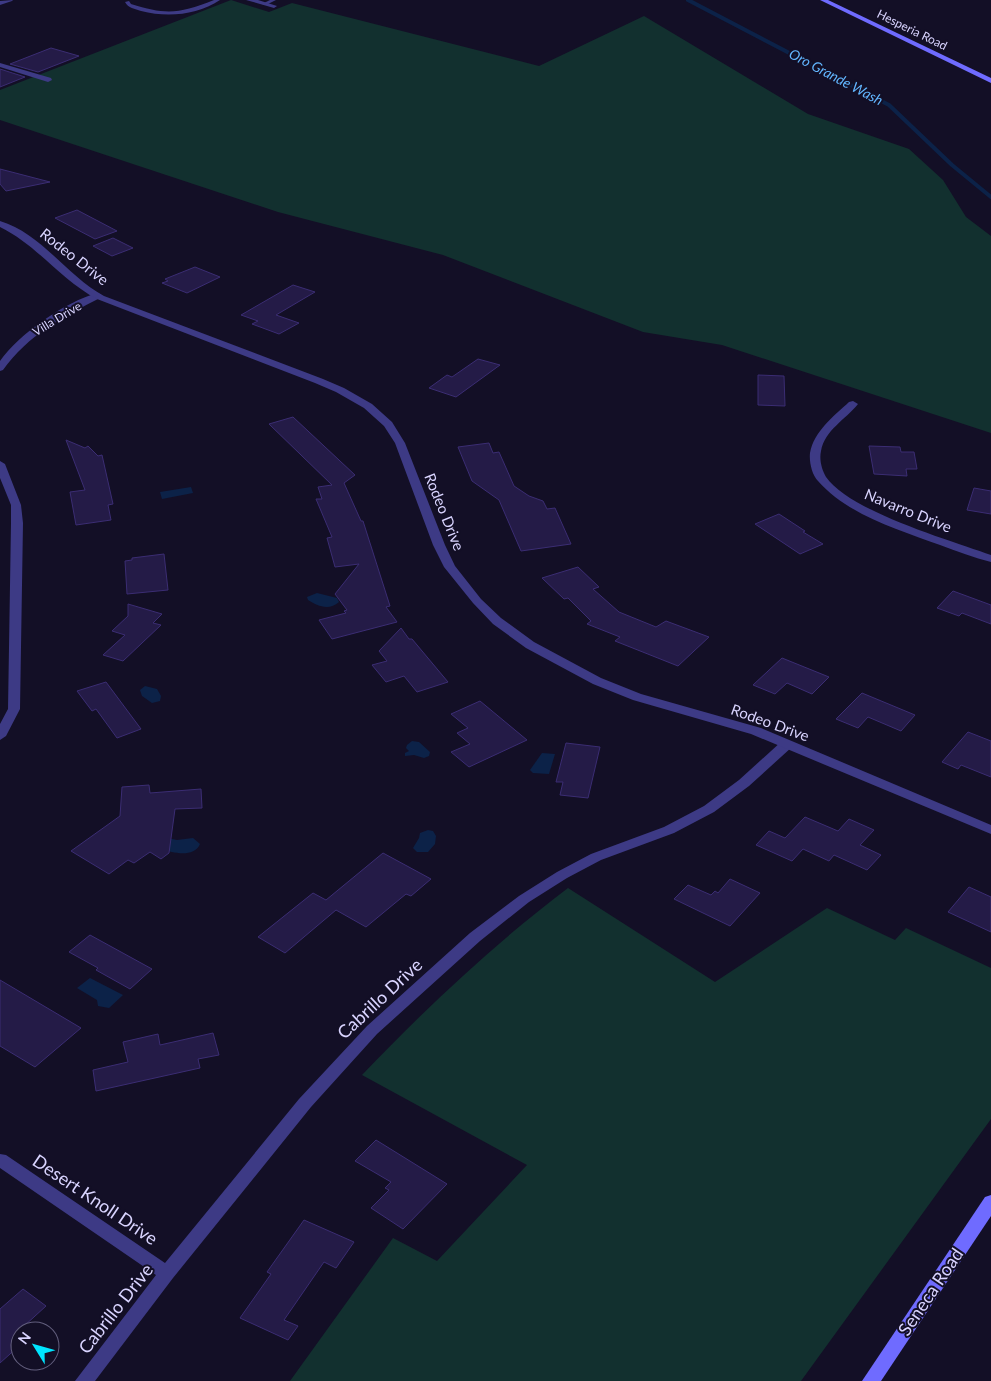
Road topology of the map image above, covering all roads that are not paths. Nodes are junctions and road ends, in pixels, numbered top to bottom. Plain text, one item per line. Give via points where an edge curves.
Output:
1 (10, 0) edge
2 (120, 0) edge
3 (218, 0) edge
4 (250, 0) edge
5 (824, 0) edge
6 (130, 1) edge
7 (0, 3) edge
8 (274, 3) edge
9 (0, 65) edge
10 (48, 80) dead end
11 (991, 81) edge
12 (0, 224) edge
13 (97, 296) junction
14 (0, 368) edge
15 (853, 404) dead end
16 (0, 464) edge
17 (991, 558) edge
18 (0, 736) edge
19 (787, 744) junction
20 (991, 830) edge
21 (0, 1160) edge
22 (991, 1202) edge
23 (167, 1273) junction
24 (84, 1381) edge
25 (871, 1381) edge

1 - 7 street
2 - 6 lane
3 - 6 lane via 179,14 145,10 128,5
4 - 8 street
5 - 11 main road, Hesperia Road
9 - 10 street
12 - 13 street, Rodeo Drive via 26,239
13 - 14 street, Villa Drive via 47,322 6,357
13 - 19 street, Rodeo Drive via 326,384 368,406 388,424 400,443 450,567 497,621 530,646 596,681 637,697 756,731
15 - 17 street, Navarro Drive via 825,430 817,446 815,463 835,493 895,525
16 - 18 street via 16,505 17,523 14,709
19 - 20 street, Rodeo Drive
19 - 23 street, Cabrillo Drive via 709,809 670,830 596,857 562,875 524,899 475,937 335,1068
21 - 23 street, Desert Knoll Drive
22 - 25 main road, Seneca Road
23 - 24 street, Cabrillo Drive

